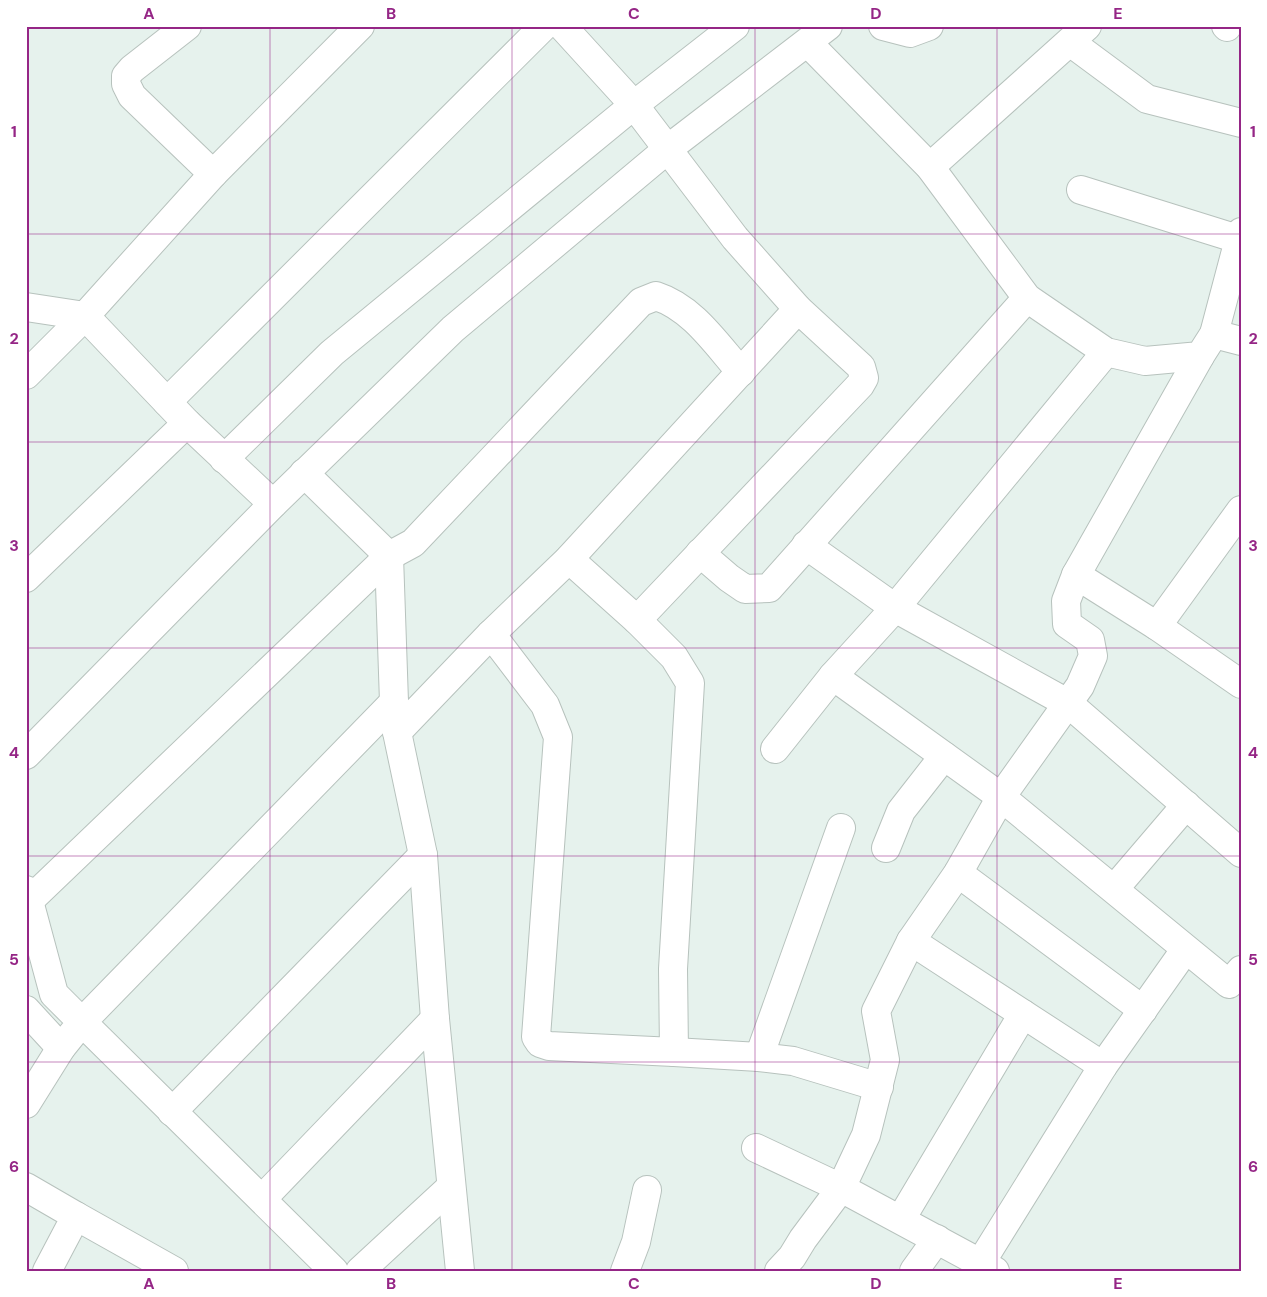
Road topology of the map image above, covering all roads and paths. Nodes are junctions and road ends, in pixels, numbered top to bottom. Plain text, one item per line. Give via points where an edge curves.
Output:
1 (187, 26) edge
2 (360, 26) edge
3 (544, 26) edge
4 (562, 26) edge
5 (735, 26) edge
6 (883, 26) edge
7 (930, 26) edge
8 (818, 34) edge
9 (1078, 34) edge
10 (634, 105) junction
11 (1241, 123) edge
12 (669, 148) junction
13 (930, 167) junction
14 (213, 174) junction
15 (1081, 190) dead end
16 (1239, 235) edge
17 (1027, 298) junction
18 (26, 307) edge
19 (798, 310) junction
20 (85, 316) junction
21 (1214, 334) junction
22 (1241, 341) edge
23 (1106, 352) junction
24 (1200, 356) junction
25 (741, 372) junction
26 (26, 375) edge
27 (167, 402) junction
28 (187, 422) junction
29 (224, 459) junction
30 (304, 473) junction
31 (273, 504) junction
32 (1241, 510) edge
33 (806, 545) junction
34 (700, 553) junction
35 (389, 556) junction
36 (569, 558) junction
37 (1076, 575) junction
38 (26, 578) edge
39 (895, 608) junction
40 (637, 620) junction
41 (1157, 626) junction
42 (491, 634) junction
43 (1236, 672) edge
44 (833, 676) junction
45 (394, 702) junction
46 (1069, 704) junction
47 (397, 732) junction
48 (775, 749) dead end
49 (26, 755) edge
50 (944, 756) junction
51 (1001, 797) junction
52 (1186, 805) junction
53 (841, 828) dead end
54 (886, 848) dead end
55 (1241, 852) edge
56 (423, 855) junction
57 (958, 873) junction
58 (1114, 888) junction
59 (28, 895) edge
60 (911, 941) junction
61 (1185, 950) junction
62 (1241, 970) edge
63 (26, 1010) edge
64 (1143, 1010) junction
65 (1023, 1014) junction
66 (435, 1019) junction
67 (82, 1022) junction
68 (62, 1048) junction
69 (674, 1052) junction
70 (759, 1057) junction
71 (1102, 1066) junction
72 (879, 1087) junction
73 (26, 1104) edge
74 (172, 1112) junction
75 (756, 1148) dead end
76 (26, 1187) edge
77 (451, 1187) junction
78 (841, 1188) junction
79 (647, 1190) dead end
80 (262, 1199) junction
81 (76, 1216) junction
82 (901, 1219) junction
83 (937, 1239) junction
84 (53, 1268) edge
85 (988, 1268) edge
86 (174, 1271) edge
87 (334, 1271) edge
88 (360, 1271) edge
89 (460, 1271) edge
90 (625, 1271) edge
91 (779, 1271) edge
92 (914, 1271) edge

1 - 14 street via 132,69 126,76 126,84 132,96
2 - 14 street
3 - 27 street
4 - 10 street
5 - 10 street
6 - 7 street via 910,33
8 - 12 street
8 - 13 street
9 - 11 street via 1147,99
9 - 13 street
10 - 12 street
10 - 29 street via 332,353
12 - 19 street via 735,238
12 - 30 street via 453,329
13 - 17 street
14 - 20 street
15 - 16 street
16 - 21 street
17 - 23 street
17 - 33 street
18 - 20 street
19 - 25 street
19 - 34 street via 862,366 864,378
20 - 26 street
20 - 27 street
21 - 22 street
21 - 24 street
23 - 24 street via 1145,361
23 - 39 street
24 - 37 street
25 - 35 street via 686,311 656,296 641,302 413,542
25 - 36 street
27 - 28 street
28 - 29 street
28 - 38 street
29 - 31 street
30 - 31 street
30 - 35 street
31 - 49 street
32 - 41 street
33 - 34 street via 769,588 745,589
33 - 39 street
34 - 40 street
35 - 45 street
35 - 59 street
36 - 40 street
36 - 42 street
37 - 41 street
37 - 46 street via 1066,601 1067,624 1090,640 1093,656
39 - 44 street
39 - 46 street
40 - 69 street via 674,657 690,683 674,969
41 - 43 street
42 - 47 street
42 - 69 street via 545,705 558,737 536,1037 540,1043 549,1046
44 - 48 street
44 - 50 street
45 - 47 street
45 - 67 street
46 - 51 street
46 - 52 street
47 - 56 street
50 - 51 street
50 - 54 street via 901,811
51 - 57 street
51 - 58 street
52 - 55 street
52 - 58 street
53 - 70 street
56 - 66 street
56 - 74 street
57 - 60 street
57 - 64 street
58 - 61 street
59 - 67 street via 54,994
60 - 65 street
60 - 72 street via 876,1011 884,1060
61 - 62 street via 1230,984
61 - 64 street
63 - 68 street
64 - 71 street
65 - 71 street
65 - 82 street
66 - 77 street
66 - 80 street
67 - 68 street
67 - 74 street
68 - 73 street
69 - 70 street
70 - 72 street via 793,1062
71 - 85 street
72 - 78 street via 866,1135
74 - 80 street
75 - 78 street
76 - 81 street
77 - 88 street
77 - 89 street
78 - 82 street
78 - 91 street
79 - 90 street via 636,1242
80 - 87 street
81 - 84 street
81 - 86 street
82 - 83 street
83 - 85 street
83 - 92 street

